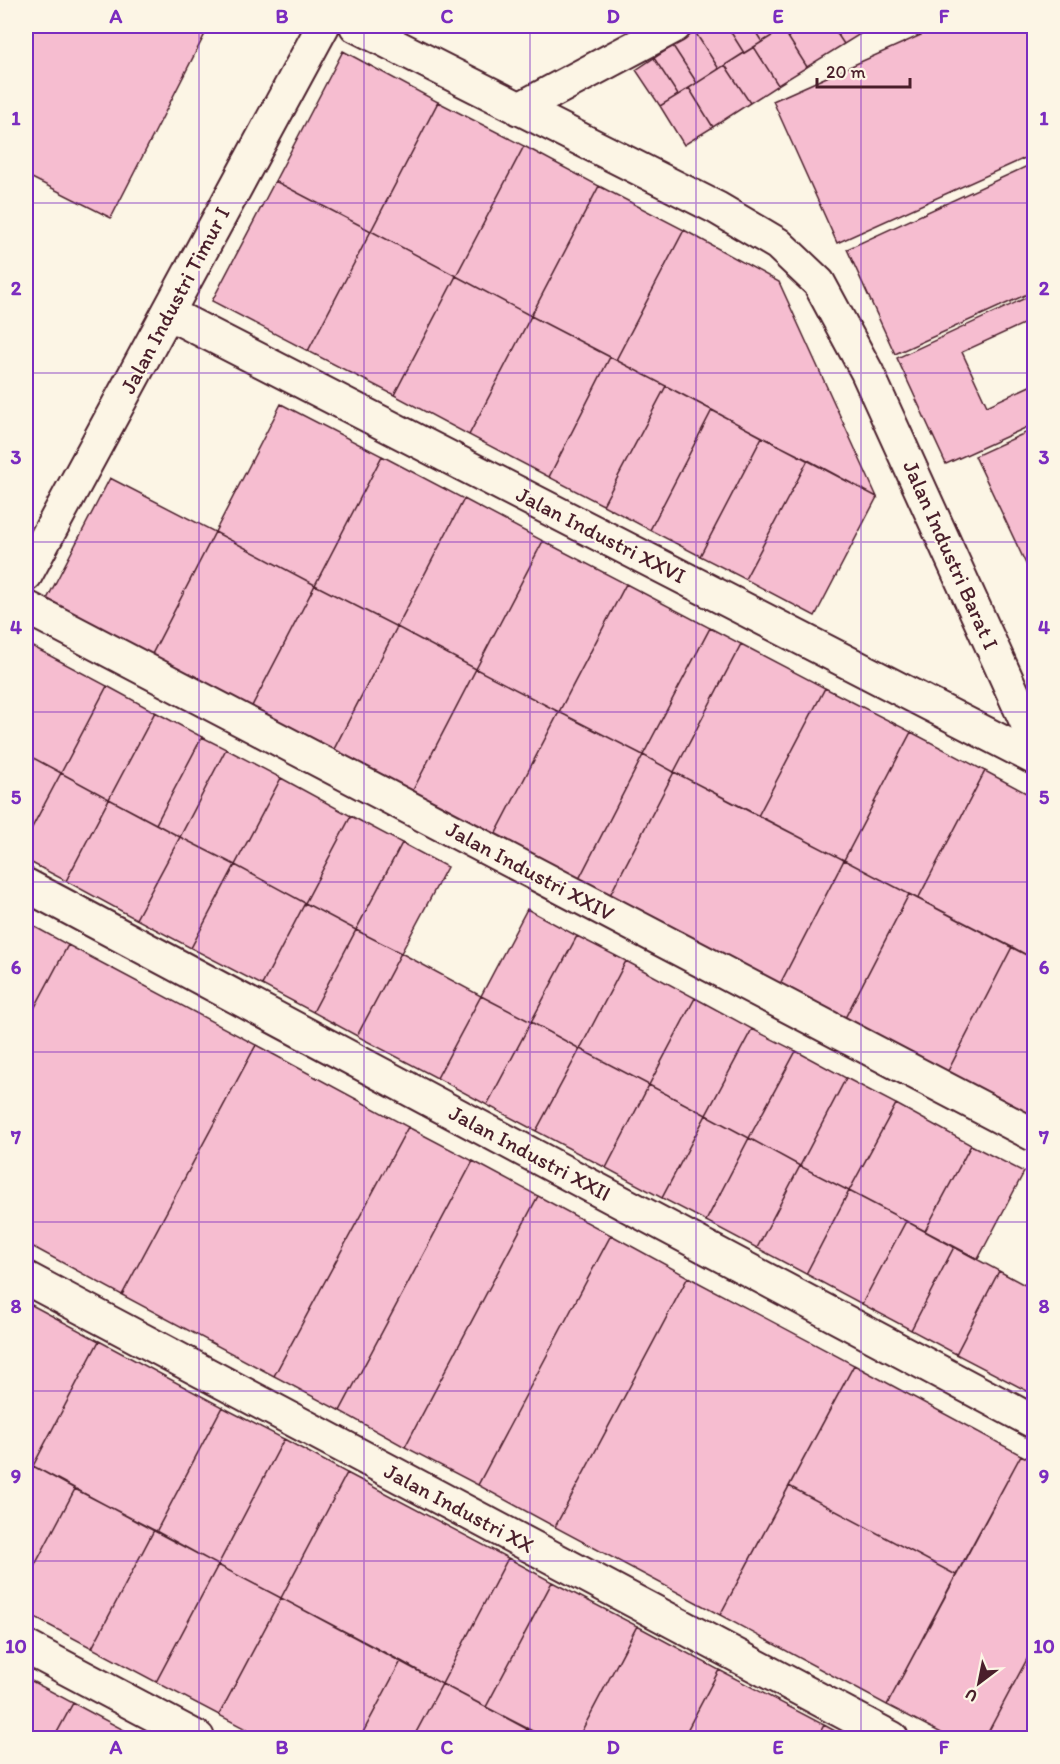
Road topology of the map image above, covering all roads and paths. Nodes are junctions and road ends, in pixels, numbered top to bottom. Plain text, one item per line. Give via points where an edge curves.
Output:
1 (323, 26) edge
2 (356, 26) edge
3 (675, 26) edge
4 (519, 109) junction
5 (168, 313) junction
6 (26, 575) edge
7 (26, 607) edge
8 (1035, 739) edge
9 (1035, 758) edge
10 (26, 885) edge
11 (1035, 1135) edge
12 (26, 1278) edge
13 (1035, 1422) edge
14 (26, 1647) edge
15 (198, 1738) edge
16 (892, 1738) edge

1 - 5 street, Jalan Industri Timur I
2 - 4 street, Jalan Industri Barat I
3 - 4 street
4 - 8 street, Jalan Industri Barat I via 717,208 778,244 819,283 867,372
5 - 6 street, Jalan Industri Timur I
5 - 9 street, Jalan Industri XXVI
7 - 11 street, Jalan Industri XXIV
10 - 13 street, Jalan Industri XXII
12 - 16 street, Jalan Industri XX
14 - 15 street

